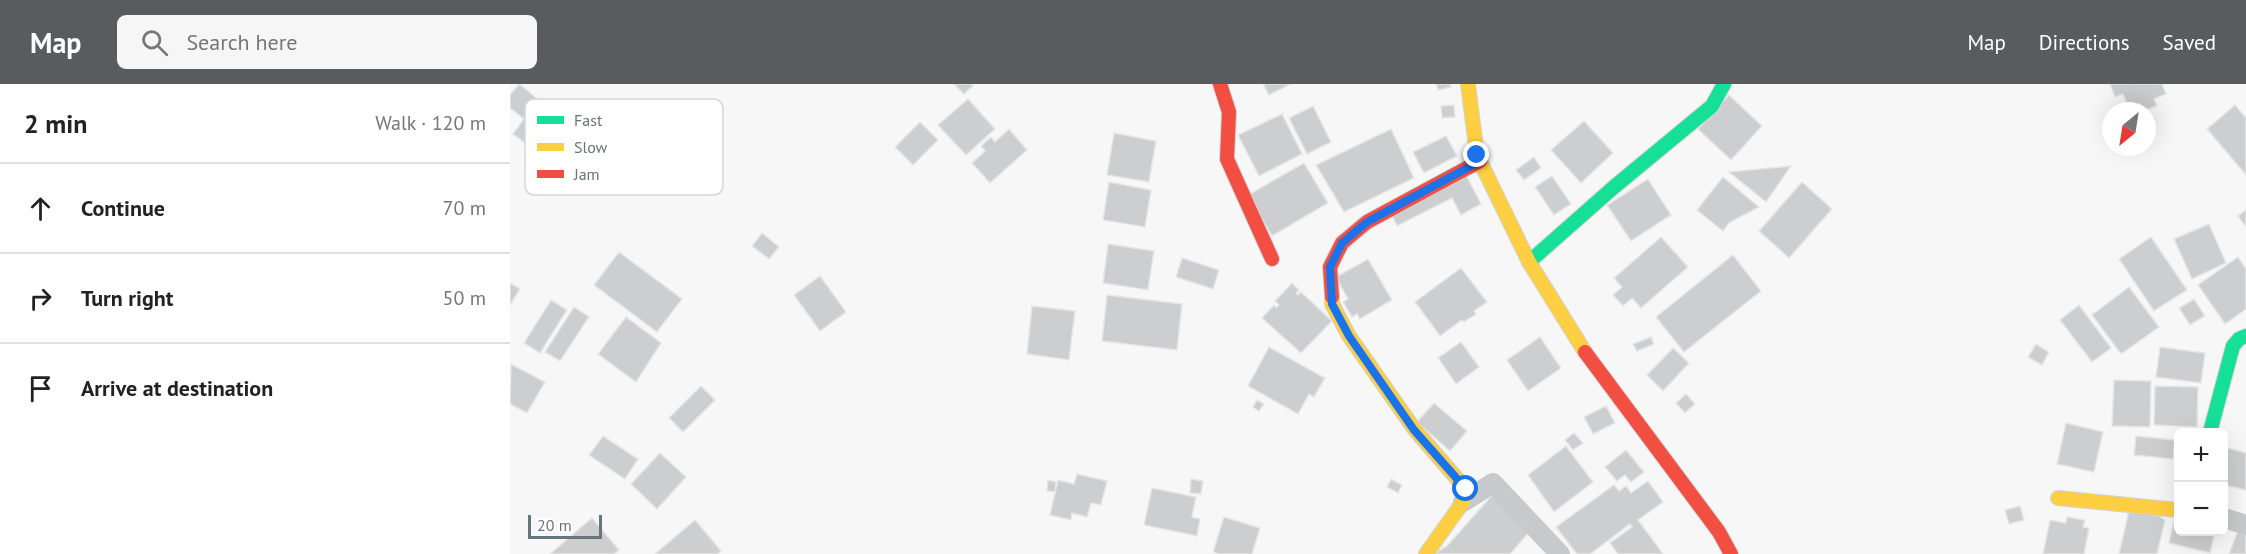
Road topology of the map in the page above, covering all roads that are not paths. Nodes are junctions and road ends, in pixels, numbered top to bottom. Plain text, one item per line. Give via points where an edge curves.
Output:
1 (1221, 84) edge
2 (1468, 84) edge
3 (1724, 84) edge
4 (1480, 161) junction
5 (1272, 259) dead end
6 (1529, 262) junction
7 (2246, 336) edge
8 (2211, 428) edge
9 (2058, 498) dead end
10 (1463, 502) junction
11 (2174, 510) edge
12 (2228, 520) edge
13 (2246, 525) edge
14 (1426, 554) edge
15 (1560, 554) edge
16 (1731, 554) edge

1 - 5 street via 1229,112 1227,159
2 - 4 street
3 - 6 street via 1712,106
4 - 6 street
4 - 10 street via 1367,222 1342,243 1330,267 1332,304 1349,336 1414,430 1466,489
6 - 16 street via 1592,363 1719,532
7 - 8 street via 2233,346
9 - 11 street
10 - 14 street
10 - 15 street via 1493,483
12 - 13 street

